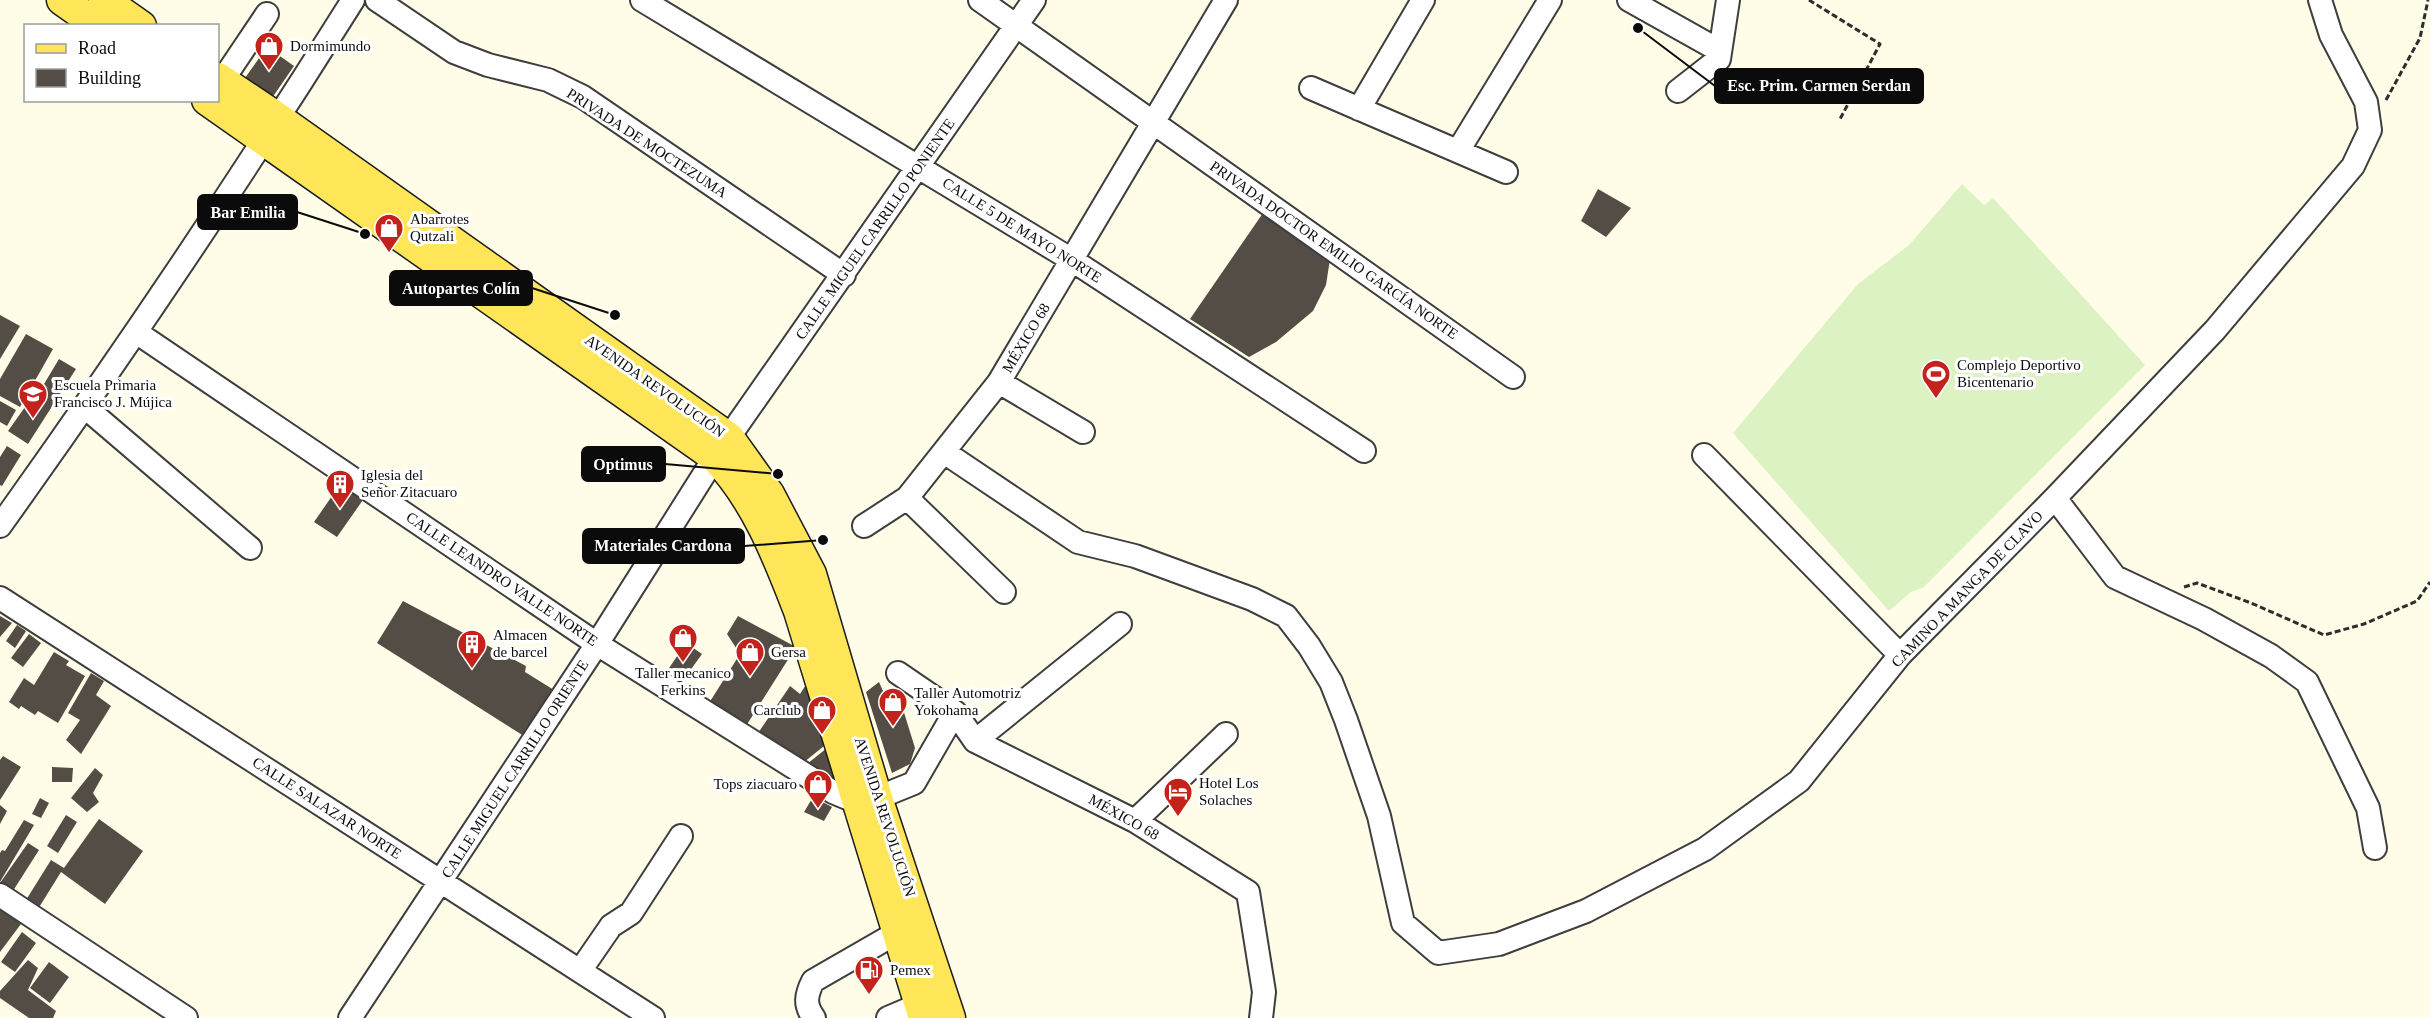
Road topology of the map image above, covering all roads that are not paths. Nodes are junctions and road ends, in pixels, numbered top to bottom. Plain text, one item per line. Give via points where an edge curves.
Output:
1 (62, 0) edge
2 (104, 0) edge
3 (353, 0) edge
4 (377, 0) edge
5 (642, 0) edge
6 (980, 0) edge
7 (1034, 0) edge
8 (1226, 0) edge
9 (1424, 0) edge
10 (1550, 0) edge
11 (1629, 0) edge
12 (1728, 0) edge
13 (2320, 0) edge
14 (267, 14) dead end
15 (96, 24) edge
16 (138, 24) edge
17 (1017, 25) junction
18 (1720, 51) junction
19 (219, 83) edge
20 (1311, 88) dead end
21 (219, 89) edge
22 (1678, 91) dead end
23 (1359, 109) junction
24 (1155, 123) junction
25 (271, 129) junction
26 (1458, 151) junction
27 (918, 166) junction
28 (1506, 172) dead end
29 (1072, 260) junction
30 (844, 275) junction
31 (136, 332) junction
32 (1513, 377) dead end
33 (999, 382) junction
34 (85, 407) junction
35 (1083, 432) dead end
36 (722, 448) junction
37 (1364, 451) dead end
38 (944, 452) junction
39 (1704, 455) dead end
40 (907, 498) junction
41 (2055, 498) junction
42 (0, 526) edge
43 (864, 526) dead end
44 (250, 548) dead end
45 (1004, 592) dead end
46 (0, 598) edge
47 (1120, 624) dead end
48 (597, 644) junction
49 (1900, 656) junction
50 (898, 673) dead end
51 (955, 712) junction
52 (1226, 734) dead end
53 (975, 741) junction
54 (867, 800) junction
55 (1135, 821) junction
56 (681, 836) dead end
57 (2375, 848) dead end
58 (441, 882) junction
59 (0, 896) edge
60 (908, 926) junction
61 (580, 970) junction
62 (934, 1009) edge
63 (626, 1011) edge
64 (186, 1018) edge
65 (350, 1018) edge
66 (653, 1018) edge
67 (814, 1018) edge
68 (888, 1018) edge
69 (1261, 1018) edge

1 - 15 main road
2 - 16 main road
3 - 25 street
4 - 30 street, PRIVADA DE MOCTEZUMA via 454,51 488,65 548,80 583,97
5 - 27 street, CALLE 5 DE MAYO NORTE
6 - 17 street, PRIVADA DOCTOR EMILIO GARCÍA NORTE
7 - 17 street, CALLE MIGUEL CARRILLO PONIENTE
8 - 24 street, MÉXICO 68
9 - 23 street
10 - 26 street
11 - 18 street
12 - 18 street
13 - 41 street, CAMINO A MANGA DE CLAVO via 2331,35 2366,102 2370,130 2353,166 2215,330
14 - 19 street
17 - 24 street, PRIVADA DOCTOR EMILIO GARCÍA NORTE
17 - 27 street, CALLE MIGUEL CARRILLO PONIENTE
18 - 22 street via 1719,59
20 - 23 street
21 - 25 main road, AVENIDA REVOLUCIÓN
23 - 26 street
24 - 29 street, MÉXICO 68
24 - 32 street, PRIVADA DOCTOR EMILIO GARCÍA NORTE
25 - 31 street
25 - 36 main road, AVENIDA REVOLUCIÓN
26 - 28 street
27 - 29 street, CALLE 5 DE MAYO NORTE
27 - 30 street, CALLE MIGUEL CARRILLO PONIENTE
29 - 33 street, MÉXICO 68
29 - 37 street, CALLE 5 DE MAYO NORTE
30 - 36 street, CALLE MIGUEL CARRILLO PONIENTE
31 - 34 street
31 - 48 street, CALLE LEANDRO VALLE NORTE
33 - 35 street
33 - 38 street, MÉXICO 68
34 - 42 street
34 - 44 street
36 - 48 street, CALLE MIGUEL CARRILLO ORIENTE
36 - 54 main road, AVENIDA REVOLUCIÓN via 726,468 759,519 782,568
38 - 40 street, MÉXICO 68
38 - 49 street, CAMINO A MANGA DE CLAVO via 1078,542 1135,556 1252,599 1286,616 1332,682 1379,816 1403,923 1438,953 1499,944 1586,911 1705,849 1799,781
39 - 49 street
40 - 43 street, MÉXICO 68
40 - 45 street
41 - 49 street, CAMINO A MANGA DE CLAVO
41 - 57 street via 2115,577 2204,619 2271,656 2307,682 2368,808
46 - 58 street, CALLE SALAZAR NORTE
47 - 53 street
48 - 54 street, CALLE LEANDRO VALLE NORTE via 833,792
48 - 58 street, CALLE MIGUEL CARRILLO ORIENTE
50 - 51 street, MÉXICO 68
51 - 53 street, MÉXICO 68
51 - 54 street via 914,783
52 - 55 street
53 - 55 street, MÉXICO 68
54 - 60 main road, AVENIDA REVOLUCIÓN
55 - 69 street, MÉXICO 68 via 1248,892 1264,992
56 - 61 street via 631,913 611,926
58 - 61 street, CALLE SALAZAR NORTE
58 - 65 street, CALLE MIGUEL CARRILLO ORIENTE
59 - 64 street
60 - 62 main road, AVENIDA REVOLUCIÓN
60 - 67 street via 813,981 807,994 807,1010
61 - 63 street, CALLE SALAZAR NORTE
62 - 68 street
63 - 66 street, CALLE SALAZAR NORTE

